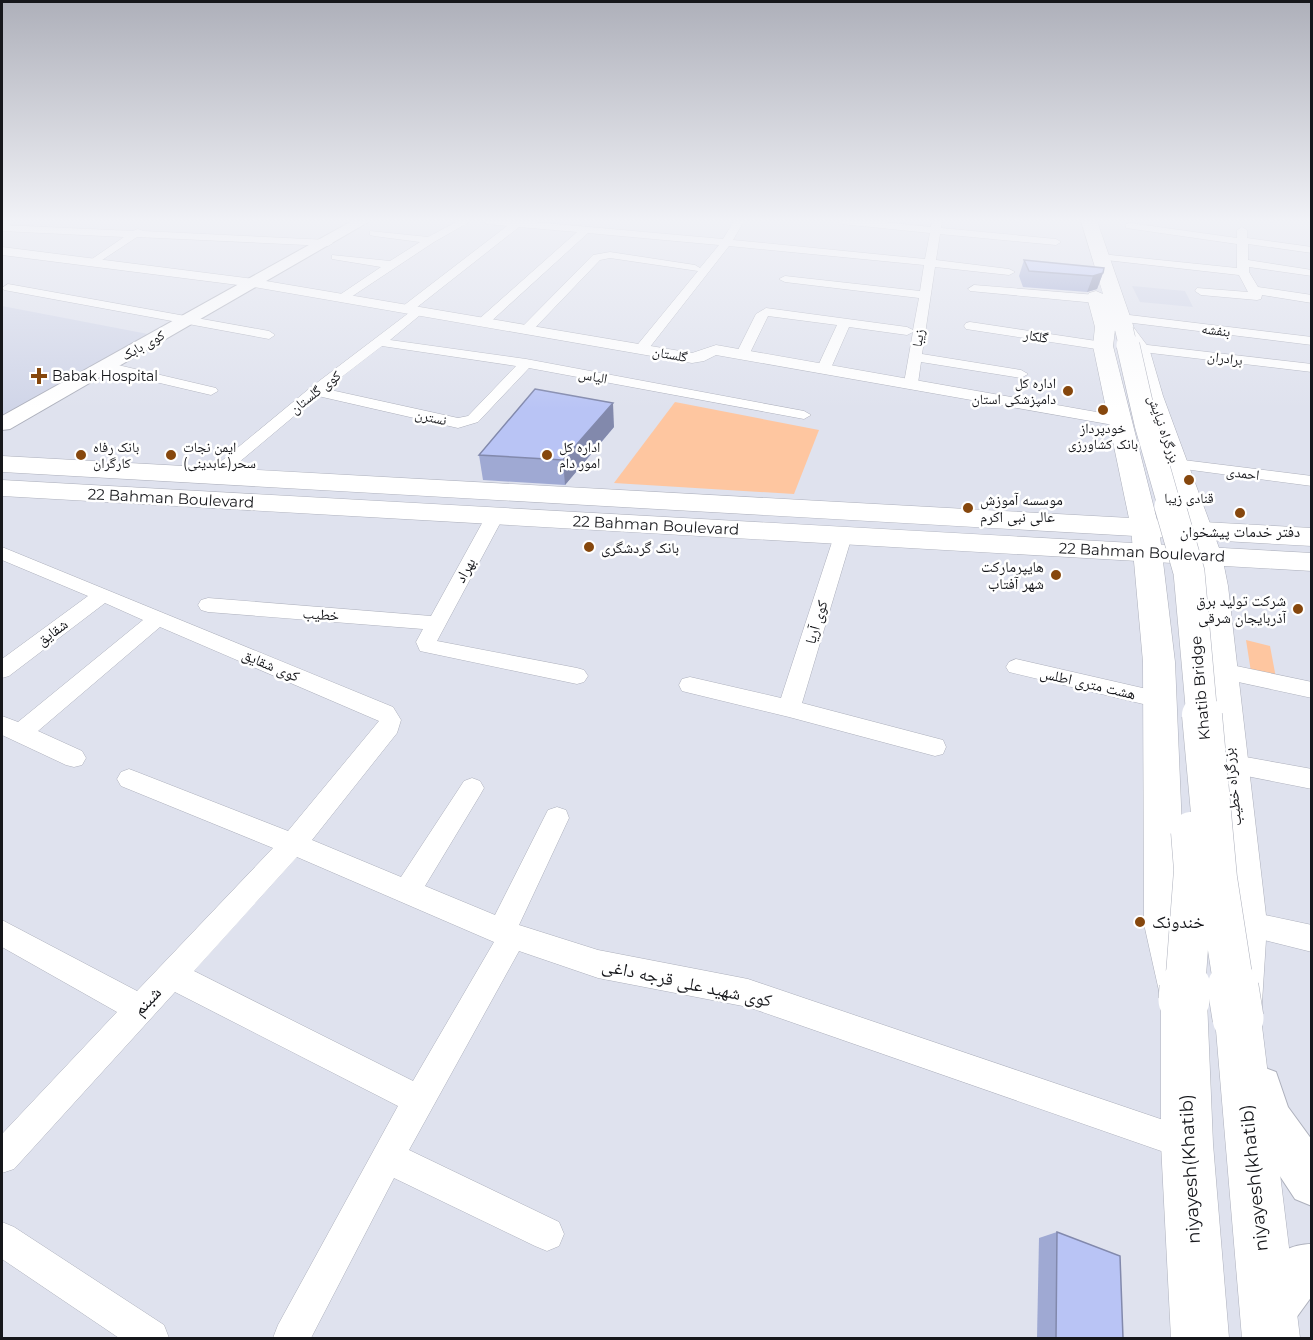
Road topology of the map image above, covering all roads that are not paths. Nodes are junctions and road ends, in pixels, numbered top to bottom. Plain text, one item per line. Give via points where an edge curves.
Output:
1 (253, 284) edge
2 (257, 284) edge
3 (364, 284) edge
4 (445, 284) edge
5 (526, 284) edge
6 (571, 284) edge
7 (694, 284) edge
8 (825, 284) edge
9 (927, 284) edge
10 (1097, 284) edge
11 (1106, 284) edge
12 (1250, 284) edge
13 (8, 288) dead end
14 (974, 289) dead end
15 (1253, 290) junction
16 (1201, 291) dead end
17 (925, 295) junction
18 (341, 298) junction
19 (1311, 299) edge
20 (413, 310) junction
21 (188, 320) junction
22 (845, 321) junction
23 (483, 322) junction
24 (970, 326) dead end
25 (1115, 328) junction
26 (526, 329) junction
27 (907, 331) dead end
28 (269, 335) dead end
29 (1311, 341) edge
30 (380, 342) junction
31 (641, 349) junction
32 (743, 354) junction
33 (915, 357) junction
34 (526, 363) junction
35 (105, 366) junction
36 (824, 368) junction
37 (1311, 368) edge
38 (1021, 374) dead end
39 (911, 383) junction
40 (211, 391) dead end
41 (315, 391) junction
42 (804, 415) dead end
43 (1119, 421) junction
44 (2, 424) edge
45 (1128, 458) junction
46 (2, 464) edge
47 (1176, 464) junction
48 (213, 476) junction
49 (1311, 481) edge
50 (2, 488) edge
51 (495, 516) junction
52 (843, 536) junction
53 (1311, 537) edge
54 (1146, 540) junction
55 (1204, 543) junction
56 (2, 553) edge
57 (1311, 562) edge
58 (103, 595) junction
59 (208, 605) dead end
60 (158, 618) junction
61 (435, 623) junction
62 (1155, 626) junction
63 (1159, 662) junction
64 (1221, 663) junction
65 (1016, 667) dead end
66 (2, 670) edge
67 (578, 676) dead end
68 (690, 686) dead end
69 (1311, 690) edge
70 (1160, 700) junction
71 (789, 708) junction
72 (11, 729) edge
73 (935, 747) dead end
74 (74, 758) dead end
75 (1229, 764) junction
76 (129, 779) dead end
77 (1311, 779) edge
78 (472, 788) dead end
79 (557, 818) dead end
80 (293, 844) junction
81 (407, 891) junction
82 (1246, 924) junction
83 (2, 933) edge
84 (508, 934) junction
85 (1311, 939) edge
86 (172, 975) junction
87 (1184, 1000) junction
88 (140, 1008) junction
89 (1238, 1018) junction
90 (418, 1100) junction
91 (1187, 1144) junction
92 (2, 1157) edge
93 (387, 1157) junction
94 (1311, 1182) edge
95 (547, 1234) dead end
96 (2, 1239) edge
97 (1311, 1269) edge
98 (1270, 1326) edge
99 (151, 1338) edge
100 (291, 1338) edge
101 (1200, 1338) edge

1 - 21 main road, کوی بابک
2 - 18 street, گلستان
3 - 18 street
4 - 20 street, کوی گلستان
5 - 23 street
6 - 26 street
7 - 31 street
8 - 17 street
9 - 17 street, زیبا
10 - 25 main road
11 - 25 main road
12 - 15 street
13 - 21 street
14 - 25 street
15 - 16 street via 1257,296
15 - 19 street
17 - 33 street, زیبا
18 - 20 street, گلستان
20 - 23 street, گلستان
20 - 30 street, کوی گلستان
21 - 28 street
21 - 35 main road, کوی بابک
22 - 27 street
22 - 32 street via 766,312
22 - 36 street
23 - 26 street, گلستان
24 - 25 street, گلکار
25 - 29 street, بنفشه
25 - 37 street, برادران
25 - 43 main road
25 - 47 main road, بزرگراه نیایش
25 - 87 main road, Khatib Bridge, bridge via 1114,348 1131,422 1171,568 1194,870
25 - 89 main road, Khatib Bridge, bridge via 1189,572 1217,878
26 - 31 street, گلستان
30 - 34 street, الیاس
30 - 41 street, کوی گلستان
31 - 32 street, گلستان via 696,358 711,350
32 - 36 street, گلستان
33 - 38 street
33 - 39 street, زیبا
34 - 41 street, نسترن via 473,419 458,423
34 - 42 street, الیاس
35 - 40 street
35 - 44 main road, کوی بابک
36 - 39 street, گلستان
39 - 43 street, گلستان
41 - 48 street, کوی گلستان
43 - 45 main road
45 - 47 main road
45 - 54 main road
46 - 48 main road, 22 Bahman Boulevard
47 - 49 street, احمدی
47 - 55 main road, بزرگراه نیایش
48 - 54 main road, 22 Bahman Boulevard
50 - 51 main road, 22 Bahman Boulevard
51 - 52 main road, 22 Bahman Boulevard
51 - 61 street, بهراد
52 - 54 main road, 22 Bahman Boulevard
52 - 71 street, کوی آریا
53 - 55 main road, 22 Bahman Boulevard
54 - 55 main road, 22 Bahman Boulevard
54 - 62 main road
55 - 57 main road, 22 Bahman Boulevard
55 - 64 main road, بزرگراه خطیب
56 - 58 street, کوی شقایق
58 - 60 street, کوی شقایق
58 - 66 street, شقایق
59 - 61 street, خطیب
60 - 72 street
60 - 80 street, کوی شقایق via 385,713 390,720 389,727
61 - 67 street via 426,642 431,648
62 - 63 main road
62 - 64 main road via 1171,639 1192,646 1210,644
63 - 64 main road via 1164,652 1176,648 1195,652 1214,664
63 - 70 main road
64 - 69 street
64 - 75 main road, بزرگراه خطیب
65 - 70 street, هشت متری اطلس
68 - 71 street
70 - 87 main road via 1165,924
71 - 73 street
72 - 74 street
75 - 77 street
75 - 82 main road, بزرگراه خطیب
76 - 80 street, کوی شهید علی قرجه داغی
78 - 81 street
79 - 84 street
80 - 81 street, کوی شهید علی قرجه داغی
80 - 86 street, شبنم
81 - 84 street, کوی شهید علی قرجه داغی
82 - 85 street
82 - 89 main road, بزرگراه خطیب
83 - 88 street
84 - 90 street
84 - 91 street, کوی شهید علی قرجه داغی via 598,964 748,993
86 - 88 street, شبنم
86 - 90 street
87 - 91 main road, niyayesh(Khatib)
88 - 92 street, شبنم
89 - 94 main road via 1269,1119
89 - 98 main road, niyayesh(khatib)
90 - 93 street
91 - 101 main road, niyayesh(Khatib)
93 - 95 street
93 - 100 street
96 - 99 street
97 - 98 main road via 1299,1270

